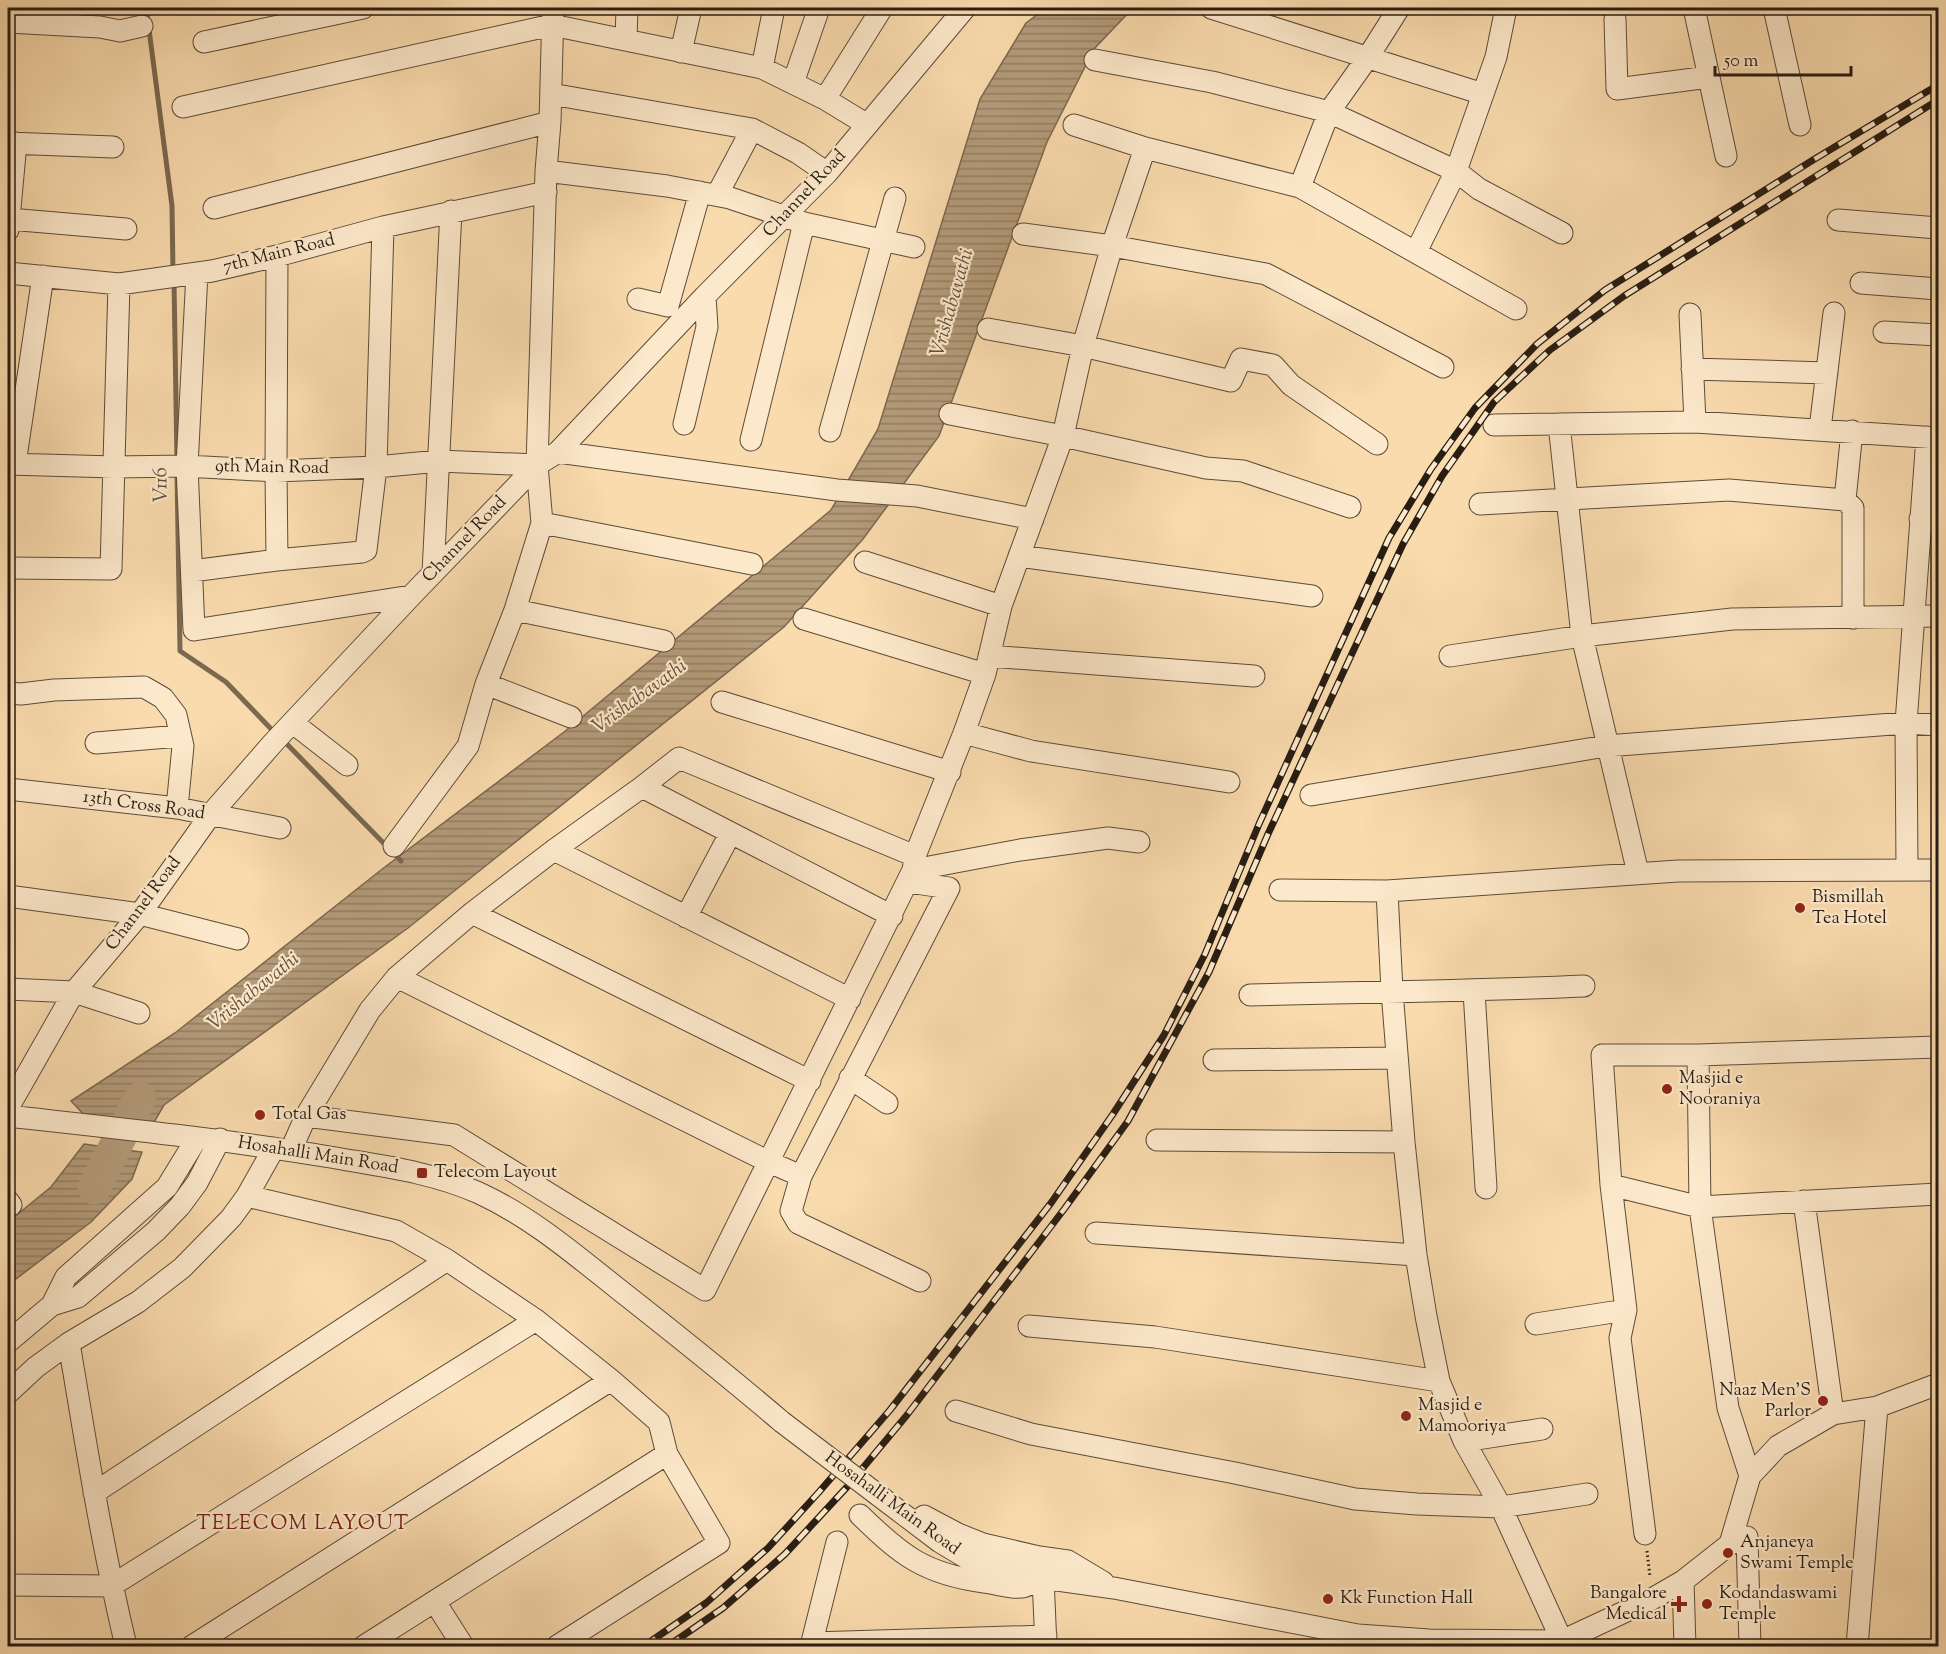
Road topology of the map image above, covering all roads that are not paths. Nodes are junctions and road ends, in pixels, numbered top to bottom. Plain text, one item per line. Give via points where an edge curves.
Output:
1 (363, 8) edge
2 (627, 8) edge
3 (691, 8) edge
4 (774, 8) edge
5 (819, 8) edge
6 (882, 8) edge
7 (965, 8) edge
8 (1211, 8) edge
9 (1399, 8) edge
10 (1505, 8) edge
11 (1694, 8) edge
12 (1774, 8) edge
13 (553, 16) edge
14 (1615, 18) dead end
15 (8, 22) edge
16 (142, 26) dead end
17 (626, 40) junction
18 (204, 42) dead end
19 (681, 52) junction
20 (1368, 57) junction
21 (1095, 60) dead end
22 (762, 68) junction
23 (1709, 77) junction
24 (793, 83) junction
25 (550, 94) junction
26 (1483, 94) junction
27 (825, 99) junction
28 (183, 107) dead end
29 (1329, 112) junction
30 (550, 122) junction
31 (866, 124) junction
32 (1800, 124) dead end
33 (1074, 125) dead end
34 (752, 129) junction
35 (12, 143) edge
36 (113, 147) dead end
37 (1145, 148) junction
38 (1726, 156) dead end
39 (546, 171) junction
40 (1456, 171) junction
41 (827, 172) junction
42 (1300, 187) junction
43 (546, 192) junction
44 (708, 194) junction
45 (895, 198) dead end
46 (214, 208) dead end
47 (451, 211) junction
48 (795, 219) junction
49 (1838, 220) dead end
50 (8, 225) edge
51 (382, 227) junction
52 (1938, 228) edge
53 (126, 229) dead end
54 (1562, 233) dead end
55 (1023, 234) dead end
56 (883, 240) junction
57 (1112, 246) junction
58 (914, 247) dead end
59 (1416, 252) junction
60 (277, 256) junction
61 (8, 273) edge
62 (187, 274) junction
63 (43, 276) junction
64 (1861, 283) dead end
65 (119, 284) junction
66 (1938, 289) edge
67 (705, 296) junction
68 (638, 299) dead end
69 (1516, 309) dead end
70 (1834, 313) dead end
71 (1690, 314) dead end
72 (988, 329) dead end
73 (1884, 332) dead end
74 (1938, 335) edge
75 (1083, 346) junction
76 (1443, 367) dead end
77 (1692, 369) junction
78 (1827, 373) junction
79 (950, 414) dead end
80 (1695, 422) junction
81 (684, 424) dead end
82 (1559, 424) junction
83 (1494, 425) dead end
84 (1821, 429) junction
85 (830, 431) dead end
86 (1852, 431) junction
87 (1064, 436) junction
88 (1933, 437) edge
89 (751, 440) dead end
90 (1377, 444) dead end
91 (558, 452) junction
92 (439, 460) junction
93 (11, 464) edge
94 (537, 465) junction
95 (180, 466) junction
96 (376, 466) junction
97 (114, 467) junction
98 (276, 471) junction
99 (1567, 498) junction
100 (1845, 500) junction
101 (1480, 504) dead end
102 (1350, 507) dead end
103 (1033, 519) junction
104 (1929, 520) edge
105 (542, 524) junction
106 (1019, 556) junction
107 (277, 560) junction
108 (865, 562) dead end
109 (752, 564) dead end
110 (8, 567) edge
111 (192, 572) junction
112 (433, 573) junction
113 (411, 596) junction
114 (1312, 596) dead end
115 (1000, 606) junction
116 (514, 610) junction
117 (1913, 616) junction
118 (1938, 616) edge
119 (1853, 618) junction
120 (804, 619) dead end
121 (1582, 636) junction
122 (664, 640) dead end
123 (1450, 656) dead end
124 (987, 665) junction
125 (1254, 676) dead end
126 (486, 684) junction
127 (8, 693) edge
128 (722, 702) dead end
129 (571, 717) dead end
130 (1906, 723) junction
131 (1938, 725) edge
132 (284, 732) junction
133 (964, 733) junction
134 (180, 736) junction
135 (96, 743) dead end
136 (1606, 746) junction
137 (346, 765) dead end
138 (950, 772) junction
139 (1229, 782) dead end
140 (642, 787) junction
141 (8, 789) edge
142 (1311, 795) dead end
143 (177, 808) junction
144 (211, 814) junction
145 (280, 828) dead end
146 (730, 834) junction
147 (1139, 843) dead end
148 (394, 846) dead end
149 (554, 850) junction
150 (913, 869) junction
151 (1907, 870) junction
152 (1938, 870) edge
153 (1638, 873) junction
154 (1280, 890) dead end
155 (1387, 891) junction
156 (8, 896) edge
157 (472, 913) junction
158 (140, 914) junction
159 (892, 916) junction
160 (686, 917) junction
161 (238, 939) dead end
162 (397, 977) junction
163 (1584, 986) dead end
164 (8, 989) edge
165 (1392, 991) junction
166 (1474, 991) junction
167 (74, 992) junction
168 (1250, 995) dead end
169 (850, 999) junction
170 (139, 1013) dead end
171 (1938, 1047) edge
172 (1698, 1055) junction
173 (1397, 1058) junction
174 (1214, 1060) dead end
175 (850, 1078) junction
176 (810, 1081) junction
177 (887, 1103) dead end
178 (8, 1108) edge
179 (8, 1116) edge
180 (306, 1116) junction
181 (192, 1137) junction
182 (220, 1139) junction
183 (1157, 1140) dead end
184 (1404, 1142) junction
185 (282, 1149) junction
186 (769, 1162) junction
187 (801, 1176) junction
188 (1611, 1185) junction
189 (1486, 1188) dead end
190 (1938, 1194) edge
191 (247, 1196) junction
192 (1804, 1201) junction
193 (1700, 1207) junction
194 (1096, 1233) dead end
195 (1416, 1255) junction
196 (447, 1260) junction
197 (920, 1281) dead end
198 (52, 1305) junction
199 (1626, 1310) junction
200 (536, 1320) junction
201 (1536, 1324) dead end
202 (1029, 1326) dead end
203 (8, 1342) edge
204 (69, 1343) junction
205 (611, 1380) junction
206 (1439, 1382) junction
207 (1938, 1384) edge
208 (8, 1393) edge
209 (1877, 1407) junction
210 (956, 1411) dead end
211 (1833, 1414) junction
212 (1542, 1429) dead end
213 (1464, 1441) junction
214 (667, 1454) junction
215 (1750, 1476) junction
216 (94, 1493) junction
217 (1587, 1494) dead end
218 (884, 1495) junction
219 (1501, 1507) junction
220 (860, 1515) dead end
221 (1645, 1534) road end
222 (837, 1542) dead end
223 (1730, 1544) junction
224 (1043, 1578) junction
225 (1683, 1581) junction
226 (8, 1585) edge
227 (111, 1586) junction
228 (1114, 1588) junction
229 (435, 1602) junction
230 (1046, 1641) edge
231 (1358, 1641) edge
232 (1429, 1643) edge
233 (1562, 1644) edge
234 (812, 1645) edge
235 (126, 1647) edge
236 (192, 1647) edge
237 (364, 1647) edge
238 (463, 1647) edge
239 (557, 1647) edge
240 (1684, 1647) edge
241 (1750, 1647) edge
242 (1857, 1647) edge

1 - 18 street
2 - 17 street
3 - 19 street
4 - 22 street
5 - 24 street
6 - 27 street
7 - 31 street, Channel Road
8 - 20 street
9 - 20 street
10 - 26 street via 1496,57
11 - 23 street
12 - 32 street
13 - 17 street
13 - 25 street
13 - 28 street
14 - 23 street via 1617,89
15 - 16 street via 120,31
17 - 19 street
19 - 22 street
20 - 26 street
20 - 29 street
21 - 29 street via 1212,82
22 - 24 street
23 - 38 street
24 - 27 street
25 - 30 street
25 - 34 street
26 - 40 street
27 - 31 street
29 - 40 street
29 - 42 street
30 - 39 street
30 - 46 street
31 - 41 street, Channel Road
33 - 37 street
34 - 41 street
34 - 44 street
35 - 36 street
35 - 50 street
37 - 42 street
37 - 57 street
39 - 43 street
39 - 44 street
40 - 54 street via 1479,189
40 - 59 street
41 - 48 street, Channel Road
42 - 59 street
43 - 47 street, 7th Main Road
43 - 94 street
44 - 48 street
44 - 68 street via 668,306
45 - 56 street
47 - 51 street, 7th Main Road
47 - 92 street
48 - 56 street
48 - 67 street, Channel Road
48 - 89 street
49 - 52 street
50 - 53 street
51 - 60 street, 7th Main Road
51 - 96 street
55 - 57 street
56 - 58 street
56 - 85 street
57 - 75 street
57 - 76 street via 1266,274
59 - 69 street
60 - 62 street, 7th Main Road
60 - 98 street
61 - 63 street, 7th Main Road
62 - 65 street, 7th Main Road
62 - 95 street
63 - 65 street, 7th Main Road
63 - 93 street
64 - 66 street
65 - 97 street
67 - 81 street via 707,327
67 - 91 street, Channel Road
70 - 78 street
71 - 77 street
72 - 75 street
73 - 74 street
75 - 87 street
75 - 90 street via 1231,381 1241,359 1273,365 1291,385
77 - 78 street
77 - 80 street
78 - 84 street
79 - 87 street
80 - 82 street
80 - 84 street
82 - 83 street
82 - 99 street
84 - 86 street
86 - 88 street
86 - 100 street
87 - 102 street via 1206,468 1243,471
87 - 103 street
88 - 104 street
91 - 94 street, Channel Road
91 - 103 street via 837,490 916,496
92 - 94 street, 9th Main Road
92 - 96 street, 9th Main Road
92 - 112 street
93 - 97 street, 9th Main Road
94 - 105 street
94 - 112 street, Channel Road
95 - 97 street, 9th Main Road
95 - 98 street, 9th Main Road
95 - 111 street
96 - 98 street, 9th Main Road
96 - 107 street via 366,550
97 - 110 street via 111,569
98 - 107 street
99 - 100 street via 1729,490
99 - 101 street
99 - 121 street
100 - 119 street via 1853,508
103 - 106 street
104 - 117 street
105 - 109 street
105 - 116 street
106 - 114 street
106 - 115 street
107 - 111 street
108 - 115 street
111 - 113 street via 194,630
112 - 113 street, Channel Road
113 - 132 street, Channel Road
115 - 124 street
116 - 122 street
116 - 126 street
117 - 118 street
117 - 119 street
117 - 130 street
119 - 121 street via 1732,619
120 - 124 street
121 - 123 street
121 - 136 street
124 - 125 street
124 - 133 street
126 - 129 street
126 - 148 street via 468,746
127 - 134 street via 144,687 171,707
128 - 138 street
130 - 131 street
130 - 136 street
130 - 151 street
132 - 137 street
132 - 144 street, Channel Road
133 - 138 street
133 - 139 street via 1031,751
134 - 135 street
134 - 143 street via 183,746
136 - 142 street
136 - 153 street
138 - 150 street
140 - 146 street
140 - 149 street
140 - 150 street via 679,759
141 - 143 street, 13th Cross Road
143 - 144 street, 13th Cross Road
144 - 145 street, 13th Cross Road
144 - 158 street, Channel Road
146 - 159 street
146 - 160 street
147 - 150 street via 1108,838
149 - 157 street
149 - 160 street
150 - 159 street
150 - 175 street via 949,888
151 - 152 street
151 - 153 street
153 - 155 street
154 - 155 street
155 - 165 street
156 - 158 street
157 - 162 street
157 - 176 street
158 - 161 street
158 - 167 street, Channel Road
159 - 169 street
160 - 169 street
162 - 180 street via 370,1010
162 - 186 street
163 - 166 street
164 - 167 street
165 - 166 street
165 - 168 street
165 - 173 street
166 - 189 street
167 - 170 street
167 - 178 street, Channel Road
169 - 176 street
171 - 172 street
172 - 188 street via 1602,1055
172 - 193 street
173 - 174 street
173 - 184 street
175 - 177 street
175 - 187 street
176 - 186 street
179 - 181 street, Hosahalli Main Road
180 - 185 street
180 - 186 street via 454,1135 705,1290
181 - 182 street, Hosahalli Main Road
181 - 198 street via 167,1187 66,1277
182 - 185 street, Hosahalli Main Road
182 - 198 street via 180,1206 156,1231 78,1297
183 - 184 street
184 - 195 street
185 - 191 street
185 - 218 street, Hosahalli Main Road, bridge via 422,1173 504,1205 549,1234 782,1422
186 - 187 street
187 - 197 street via 791,1211 798,1223
188 - 193 street
188 - 199 street
190 - 192 street
191 - 196 street via 396,1232
191 - 204 street via 182,1268 138,1302
192 - 193 street
192 - 211 street
193 - 215 street via 1728,1408
194 - 195 street
195 - 206 street
196 - 200 street
196 - 216 street
198 - 203 street
199 - 201 street
199 - 221 street via 1620,1338
200 - 205 street
200 - 227 street
202 - 206 street via 1155,1337
204 - 208 street
204 - 216 street
205 - 214 street via 659,1422
205 - 236 street
206 - 213 street
207 - 209 street
209 - 211 street
209 - 242 street
210 - 219 street via 1031,1434 1355,1499
211 - 215 street via 1778,1446
212 - 213 street
213 - 219 street
214 - 229 street
214 - 239 street via 719,1543
215 - 223 street
216 - 227 street
217 - 219 street
218 - 224 street, Hosahalli Main Road via 940,1542 965,1557
218 - 228 street via 958,1534 1011,1552 1068,1561
219 - 233 street
220 - 224 street via 903,1552 939,1573 1021,1587
222 - 234 street
223 - 225 street, Hosahalli Main Road
223 - 241 street via 1747,1537
224 - 228 street, Hosahalli Main Road
224 - 230 street
225 - 233 street, Hosahalli Main Road
225 - 240 street
226 - 227 street
227 - 235 street
228 - 231 street, Hosahalli Main Road
229 - 237 street
229 - 238 street
230 - 234 street
231 - 232 street, Hosahalli Main Road
232 - 233 street, Hosahalli Main Road

